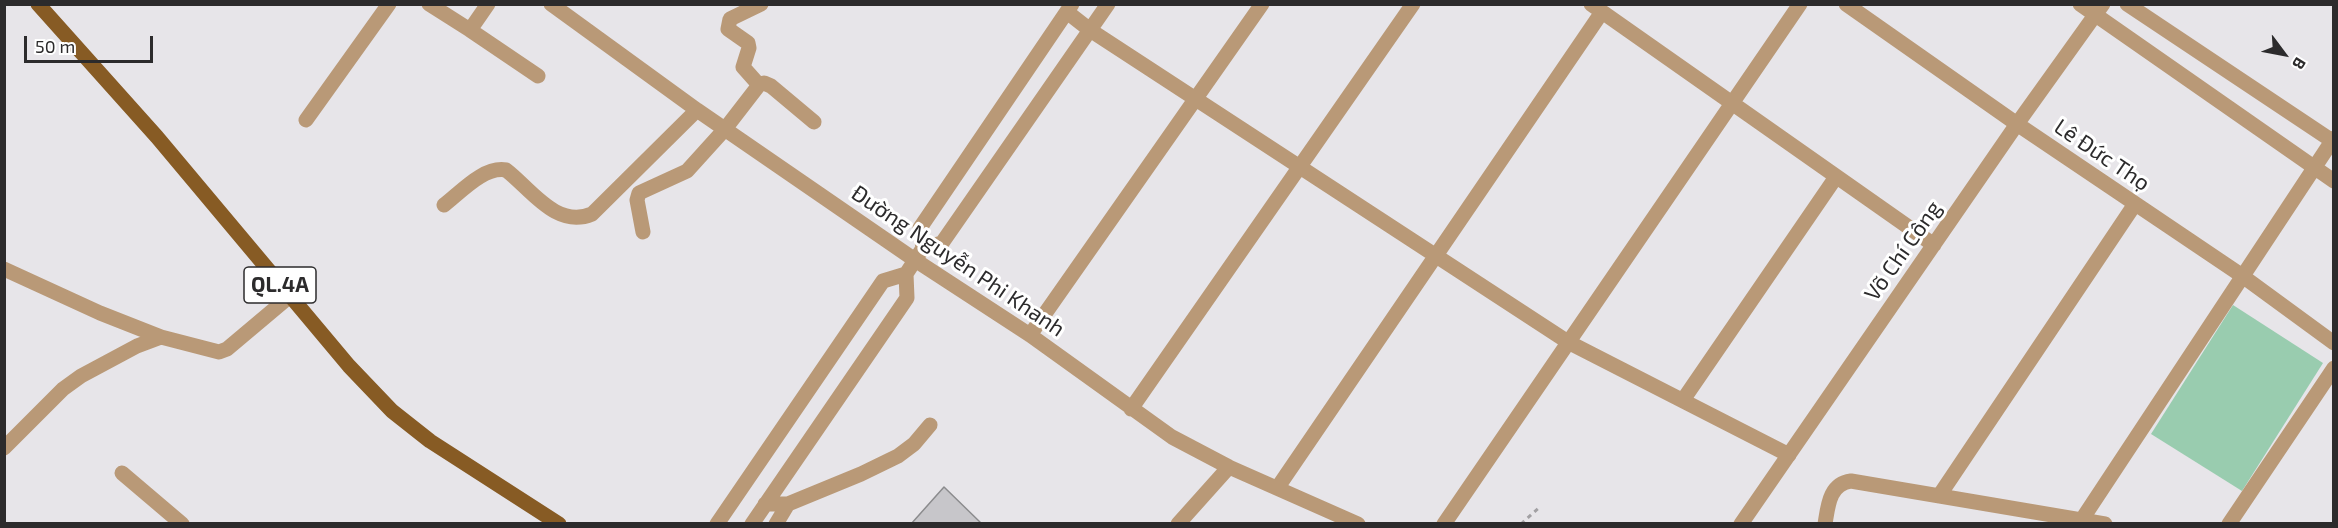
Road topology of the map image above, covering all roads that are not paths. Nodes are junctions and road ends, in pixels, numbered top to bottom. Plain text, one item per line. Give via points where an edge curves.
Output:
1 (38, 4) edge
2 (388, 4) edge
3 (429, 4) edge
4 (488, 4) edge
5 (551, 4) edge
6 (761, 4) edge
7 (1108, 4) edge
8 (1262, 4) edge
9 (1413, 4) edge
10 (1800, 4) edge
11 (1846, 4) edge
12 (2080, 4) edge
13 (2127, 4) edge
14 (1070, 8) edge
15 (1597, 8) edge
16 (2099, 10) edge
17 (470, 30) junction
18 (1090, 30) junction
19 (538, 76) dead end
20 (759, 85) junction
21 (1196, 99) junction
22 (1732, 104) junction
23 (697, 110) junction
24 (306, 120) dead end
25 (814, 122) dead end
26 (2017, 124) junction
27 (725, 129) junction
28 (2333, 140) edge
29 (1300, 167) junction
30 (2314, 168) junction
31 (1836, 177) junction
32 (2334, 181) edge
33 (2136, 204) junction
34 (444, 205) dead end
35 (643, 232) dead end
36 (1934, 245) junction
37 (919, 254) junction
38 (1436, 255) junction
39 (4, 269) edge
40 (906, 274) junction
41 (2241, 275) junction
42 (290, 296) junction
43 (1030, 335) junction
44 (161, 337) junction
45 (1568, 342) junction
46 (2334, 342) edge
47 (2334, 368) edge
48 (1683, 400) junction
49 (1131, 409) junction
50 (930, 425) dead end
51 (4, 448) edge
52 (1789, 455) junction
53 (1229, 467) junction
54 (122, 473) dead end
55 (1278, 488) junction
56 (1939, 496) junction
57 (765, 504) junction
58 (788, 504) junction
59 (2079, 521) edge
60 (182, 524) edge
61 (559, 524) edge
62 (717, 524) edge
63 (752, 524) edge
64 (776, 524) edge
65 (1178, 524) edge
66 (1358, 524) edge
67 (1444, 524) edge
68 (1741, 524) edge
69 (1825, 524) edge
70 (2105, 524) edge
71 (2229, 524) edge

1 - 42 main road, QL.4A via 157,136
2 - 24 street
3 - 17 street
4 - 17 street
5 - 23 street, Đường Nguyễn Phi Khanh
6 - 20 street via 728,23 728,29 748,43 743,67
7 - 18 street
8 - 21 street
9 - 29 street
10 - 22 street
11 - 26 street, Lê Đức Thọ
12 - 16 street
13 - 28 street
14 - 18 street
14 - 37 street via 920,228
15 - 22 street
15 - 38 street
16 - 26 street, Võ Chí Công
16 - 30 street
17 - 19 street
18 - 21 street
18 - 37 street via 942,243
20 - 25 street via 771,86
20 - 27 street
21 - 29 street
21 - 43 street
22 - 31 street
22 - 45 street
23 - 27 street, Đường Nguyễn Phi Khanh
23 - 34 street via 585,217 575,219 554,211 500,169 490,170
26 - 33 street, Lê Đức Thọ
26 - 36 street, Võ Chí Công
27 - 35 street via 687,171 639,193
27 - 37 street, Đường Nguyễn Phi Khanh
28 - 30 street
29 - 38 street
29 - 49 street
30 - 32 street
30 - 41 street
31 - 36 street
31 - 48 street
33 - 41 street, Lê Đức Thọ
33 - 56 street
36 - 52 street, Võ Chí Công
37 - 40 street
37 - 43 street, Đường Nguyễn Phi Khanh
38 - 45 street
38 - 55 street
39 - 44 street
40 - 57 street via 907,298
40 - 62 street via 883,281
41 - 46 street, Lê Đức Thọ
41 - 59 street
42 - 44 street via 219,352
42 - 61 main road, QL.4A via 371,390 412,428
43 - 49 street, Đường Nguyễn Phi Khanh
44 - 51 street via 117,356 72,383
45 - 48 street
45 - 67 street
47 - 71 street
48 - 52 street
49 - 53 street, Đường Nguyễn Phi Khanh via 1172,437
50 - 58 street via 898,456
52 - 68 street, Võ Chí Công
53 - 55 street, Đường Nguyễn Phi Khanh
53 - 65 street
54 - 60 street
55 - 66 street, Đường Nguyễn Phi Khanh
56 - 59 street
56 - 69 street via 1844,482 1830,497
57 - 58 street
57 - 63 street
58 - 64 street
59 - 70 street

